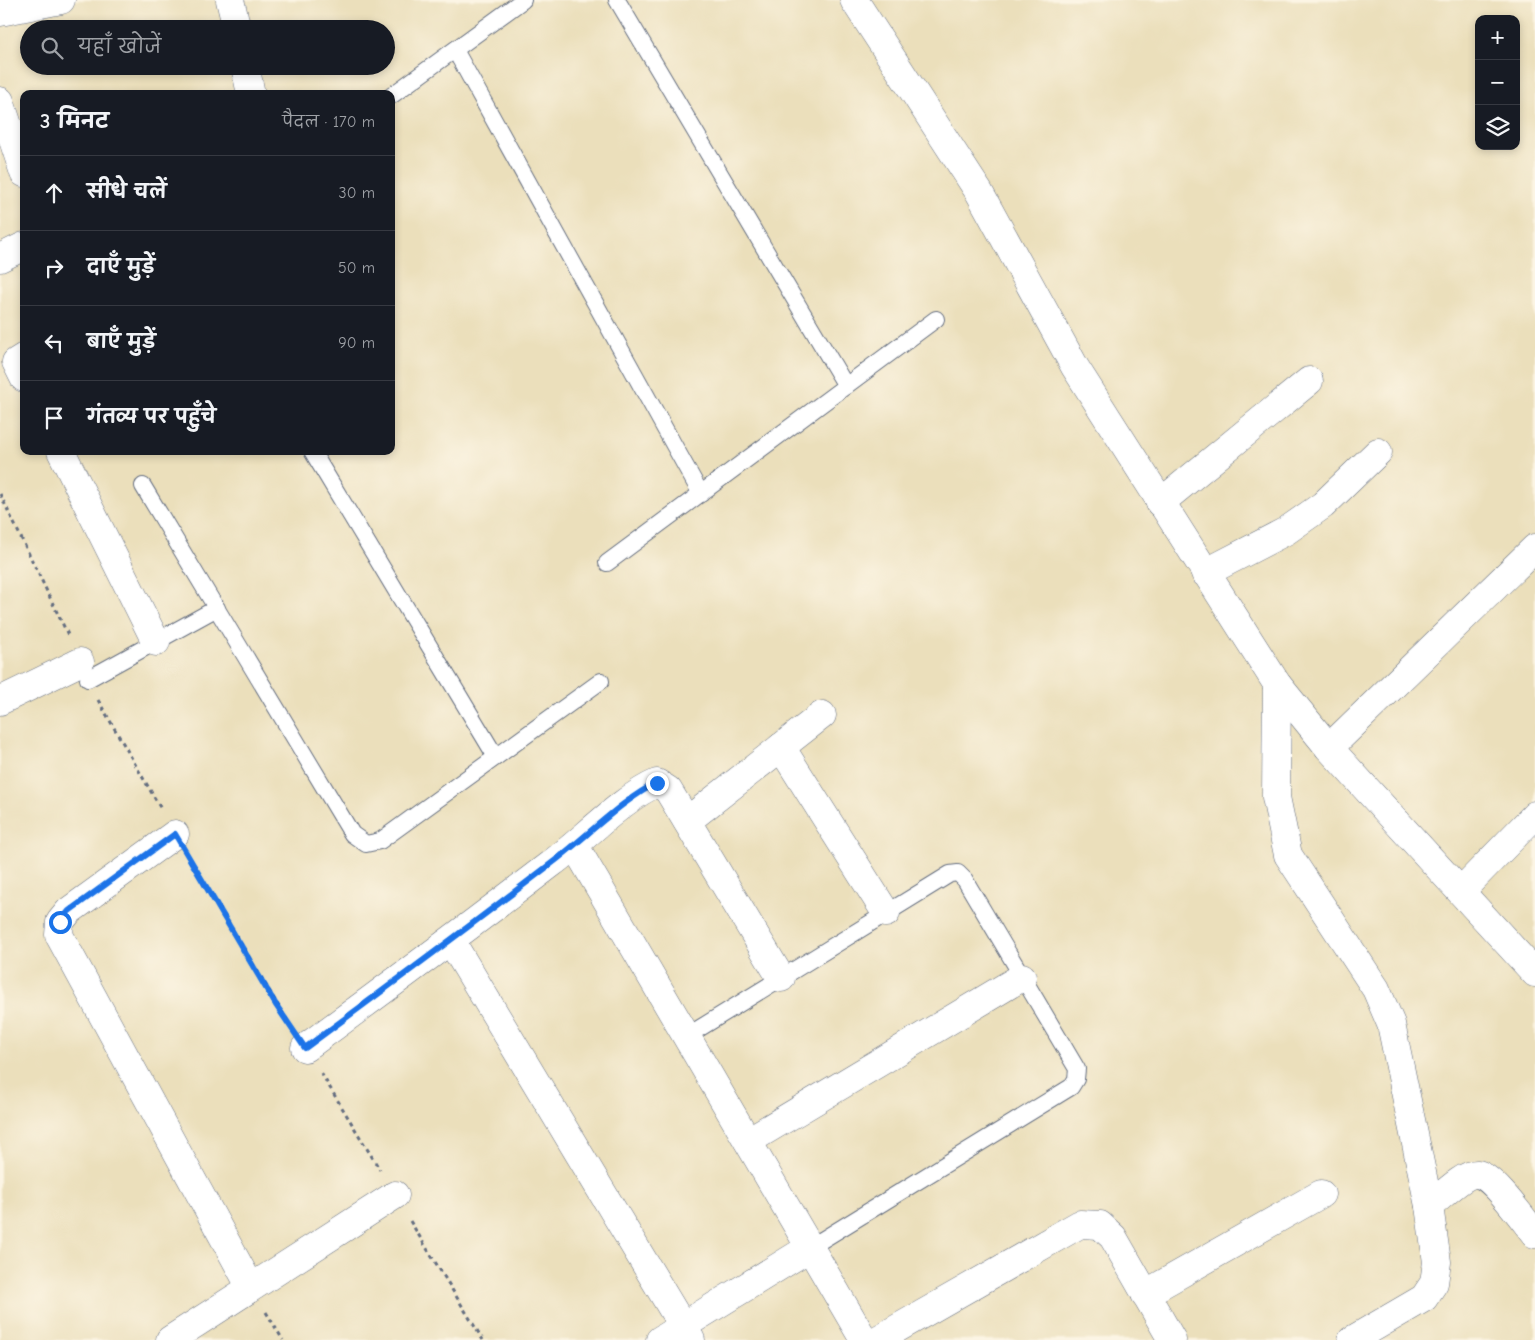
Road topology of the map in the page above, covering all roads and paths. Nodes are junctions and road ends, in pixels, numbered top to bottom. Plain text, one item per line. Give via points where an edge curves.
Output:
1 (61, 0) edge
2 (230, 0) edge
3 (523, 0) edge
4 (617, 0) edge
5 (854, 0) edge
6 (0, 12) edge
7 (235, 20) edge
8 (455, 50) junction
9 (247, 75) edge
10 (250, 90) edge
11 (395, 93) edge
12 (0, 101) edge
13 (20, 161) edge
14 (20, 248) edge
15 (0, 258) edge
16 (936, 319) dead end
17 (20, 360) edge
18 (20, 370) edge
19 (1309, 381) dead end
20 (846, 386) junction
21 (1378, 452) dead end
22 (63, 455) edge
23 (314, 455) edge
24 (143, 486) dead end
25 (0, 494) edge
26 (701, 494) junction
27 (1160, 503) junction
28 (1535, 548) edge
29 (607, 563) dead end
30 (1205, 573) junction
31 (217, 608) junction
32 (156, 642) junction
33 (84, 670) junction
34 (601, 681) dead end
35 (1277, 684) junction
36 (0, 702) edge
37 (822, 715) dead end
38 (781, 747) junction
39 (1329, 748) junction
40 (496, 757) junction
41 (1535, 815) edge
42 (687, 821) junction
43 (175, 834) junction
44 (575, 846) junction
45 (1460, 891) junction
46 (886, 913) junction
47 (451, 941) junction
48 (1535, 973) edge
49 (1022, 977) junction
50 (781, 978) junction
51 (687, 1036) junction
52 (305, 1048) junction
53 (748, 1141) junction
54 (1321, 1194) dead end
55 (395, 1195) junction
56 (1430, 1206) junction
57 (1535, 1234) edge
58 (809, 1248) junction
59 (250, 1286) junction
60 (1145, 1294) junction
61 (678, 1335) edge
62 (170, 1340) edge
63 (483, 1340) edge
64 (864, 1340) edge
65 (877, 1340) edge
66 (1172, 1340) edge
67 (1352, 1340) edge

1 - 6 street
2 - 7 street
3 - 8 lane
4 - 20 lane
5 - 27 street via 979,192 1075,367
8 - 11 lane
8 - 26 lane
9 - 10 street
12 - 13 street
14 - 15 street
16 - 20 lane
17 - 18 street via 16,362
19 - 27 street
20 - 26 lane
21 - 30 street via 1323,505 1286,531
22 - 32 street
23 - 40 lane
24 - 31 lane
25 - 33 path
26 - 29 lane
27 - 30 street
28 - 39 street
30 - 35 street
31 - 32 lane
31 - 40 lane via 352,834 366,844 380,841
32 - 33 lane
33 - 36 street
33 - 43 path via 109,722
34 - 40 lane
35 - 39 street
35 - 56 street via 1276,797 1288,855 1376,989 1392,1024
37 - 38 street
38 - 42 street
38 - 46 street
39 - 45 street
41 - 45 street
42 - 44 street via 668,790 657,783 643,789
42 - 50 street
43 - 52 path
43 - 59 street via 69,911 60,922 59,935
44 - 47 street
44 - 51 street
45 - 48 street
46 - 49 lane via 950,874 958,873
46 - 50 lane
47 - 52 street
47 - 61 street
49 - 53 street
49 - 58 lane via 1077,1070 1071,1087
50 - 51 lane
51 - 53 street
52 - 55 path
53 - 58 street
54 - 60 street
55 - 59 street
55 - 63 path
56 - 57 street via 1467,1176 1477,1174 1485,1177 1501,1193
56 - 67 street via 1436,1262 1434,1283 1424,1298
58 - 61 street
58 - 64 street
59 - 62 street
60 - 65 street via 1113,1236 1100,1226 1080,1224
60 - 66 street

